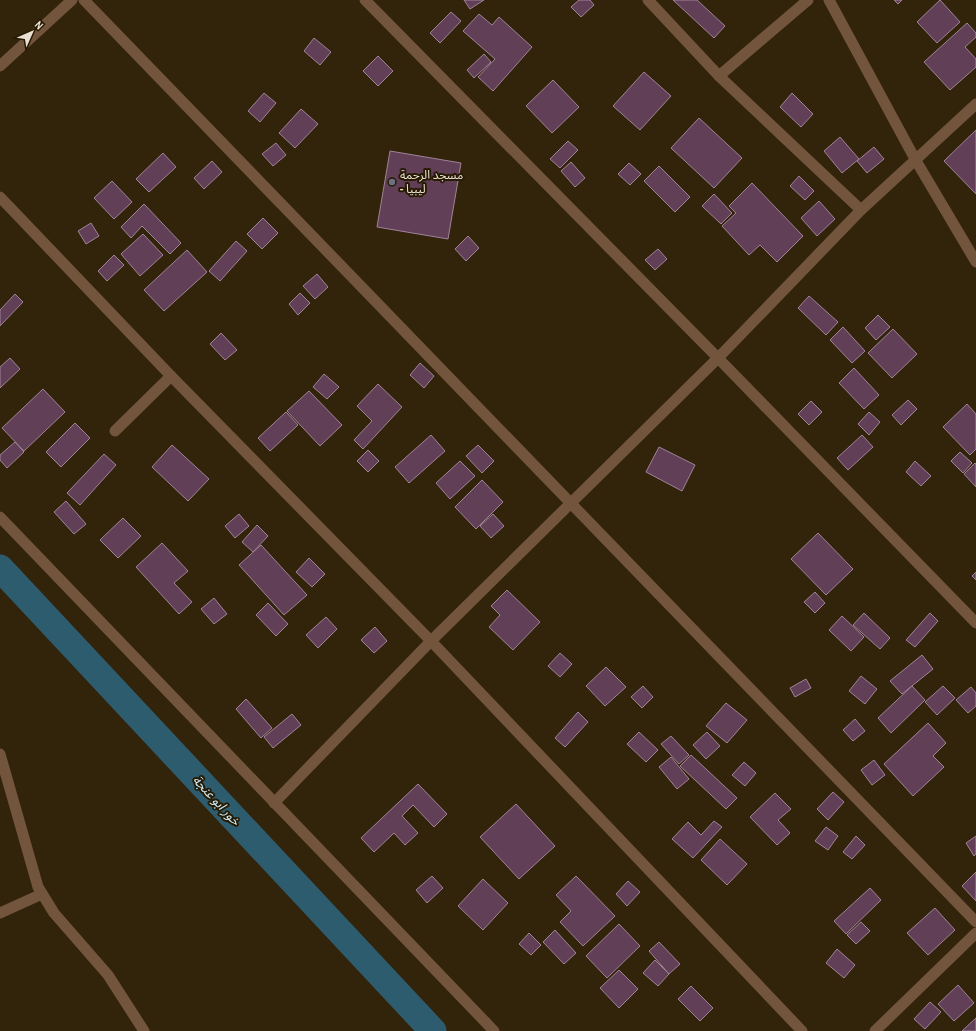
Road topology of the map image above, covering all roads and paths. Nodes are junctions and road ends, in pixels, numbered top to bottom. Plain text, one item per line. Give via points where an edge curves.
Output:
1 (72, 0) edge
2 (84, 0) edge
3 (365, 0) edge
4 (648, 0) edge
5 (808, 0) edge
6 (829, 0) edge
7 (0, 66) edge
8 (719, 76) junction
9 (976, 104) edge
10 (915, 159) junction
11 (0, 197) edge
12 (861, 210) junction
13 (976, 262) edge
14 (718, 358) junction
15 (171, 376) junction
16 (115, 431) dead end
17 (571, 503) junction
18 (0, 517) edge
19 (976, 623) edge
20 (431, 641) junction
21 (0, 754) edge
22 (274, 803) junction
23 (42, 894) junction
24 (0, 913) edge
25 (976, 922) edge
26 (976, 933) edge
27 (144, 1031) edge
28 (494, 1031) edge
29 (802, 1031) edge
30 (875, 1031) edge

1 - 7 street
2 - 17 street
3 - 14 street
4 - 8 street
5 - 8 street
6 - 10 street
8 - 12 street
9 - 10 street
10 - 12 street
10 - 13 street
11 - 15 street
12 - 14 street
14 - 17 street
14 - 19 street
15 - 16 street
15 - 20 street
17 - 20 street
17 - 25 street
18 - 22 street
20 - 22 street
20 - 29 street
21 - 23 street
22 - 28 street
23 - 24 street
23 - 27 street via 54,913 108,975
26 - 30 street

